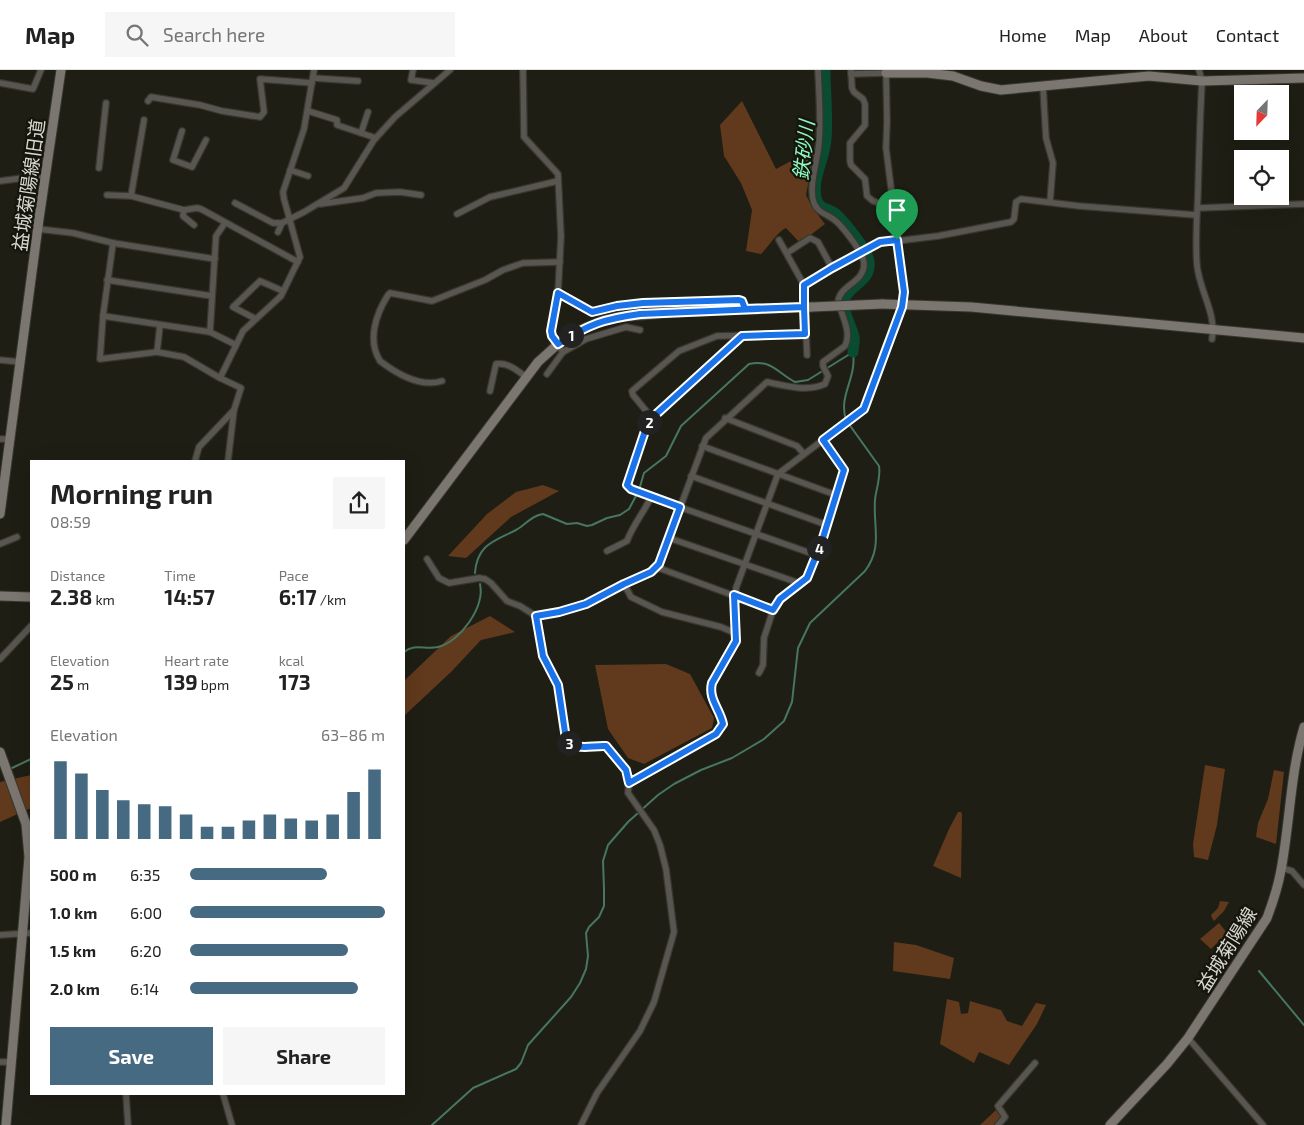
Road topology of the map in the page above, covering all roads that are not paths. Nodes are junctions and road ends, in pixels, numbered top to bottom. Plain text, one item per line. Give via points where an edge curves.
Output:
1 (42, 70) edge
2 (61, 70) edge
3 (314, 70) edge
4 (412, 70) edge
5 (439, 70) edge
6 (450, 70) edge
7 (524, 70) edge
8 (818, 70) edge
9 (1199, 70) edge
10 (851, 72) edge
11 (886, 72) edge
12 (1304, 78) edge
13 (313, 81) junction
14 (358, 81) dead end
15 (436, 81) junction
16 (1202, 81) junction
17 (0, 83) edge
18 (1044, 86) junction
19 (148, 101) dead end
20 (106, 103) dead end
21 (308, 111) junction
22 (368, 112) dead end
23 (144, 120) dead end
24 (182, 130) dead end
25 (361, 133) junction
26 (376, 138) junction
27 (206, 140) dead end
28 (98, 168) dead end
29 (290, 170) junction
30 (46, 175) junction
31 (308, 176) dead end
32 (0, 180) edge
33 (558, 181) junction
34 (107, 195) dead end
35 (421, 195) dead end
36 (131, 196) junction
37 (893, 202) junction
38 (1050, 202) junction
39 (235, 203) dead end
40 (318, 204) junction
41 (1304, 204) edge
42 (1198, 208) junction
43 (184, 210) junction
44 (457, 214) dead end
45 (1196, 215) junction
46 (289, 218) junction
47 (225, 223) junction
48 (282, 223) junction
49 (194, 225) dead end
50 (38, 229) junction
51 (278, 232) dead end
52 (779, 240) dead end
53 (897, 240) junction
54 (113, 243) junction
55 (787, 253) junction
56 (215, 259) junction
57 (298, 262) junction
58 (560, 262) junction
59 (832, 268) junction
60 (107, 280) junction
61 (804, 285) junction
62 (283, 291) junction
63 (558, 293) junction
64 (212, 296) junction
65 (903, 304) junction
66 (808, 307) junction
67 (745, 309) junction
68 (103, 316) junction
69 (256, 319) junction
70 (160, 325) junction
71 (640, 330) dead end
72 (1214, 330) junction
73 (210, 332) junction
74 (805, 334) junction
75 (742, 336) junction
76 (1304, 338) edge
77 (1212, 340) dead end
78 (558, 344) junction
79 (236, 345) junction
80 (157, 352) junction
81 (563, 352) junction
82 (807, 354) dead end
83 (0, 360) edge
84 (20, 362) junction
85 (547, 374) dead end
86 (526, 377) junction
87 (220, 378) junction
88 (442, 381) dead end
89 (490, 391) dead end
90 (234, 410) junction
91 (652, 418) junction
92 (725, 418) junction
93 (0, 439) edge
94 (10, 439) junction
95 (823, 440) junction
96 (702, 446) junction
97 (804, 454) junction
98 (195, 460) edge
99 (228, 460) edge
100 (778, 474) junction
101 (691, 476) junction
102 (836, 494) junction
103 (649, 496) junction
104 (767, 504) junction
105 (680, 507) junction
106 (0, 514) edge
107 (827, 525) junction
108 (756, 533) junction
109 (17, 537) dead end
110 (669, 538) junction
111 (405, 539) edge
112 (0, 544) edge
113 (607, 551) dead end
114 (816, 555) junction
115 (427, 559) dead end
116 (744, 565) junction
117 (656, 567) junction
118 (799, 583) junction
119 (624, 584) junction
120 (734, 595) junction
121 (0, 596) edge
122 (30, 597) edge
123 (773, 610) junction
124 (536, 616) junction
125 (30, 627) edge
126 (735, 633) junction
127 (0, 659) edge
128 (759, 673) dead end
129 (1304, 727) edge
130 (0, 752) edge
131 (629, 783) junction
132 (29, 824) edge
133 (1282, 868) junction
134 (1304, 885) edge
135 (27, 934) edge
136 (0, 935) edge
137 (1188, 1038) junction
138 (0, 1062) edge
139 (11, 1062) junction
140 (1035, 1063) dead end
141 (126, 1095) edge
142 (223, 1095) edge
143 (6, 1125) edge
144 (128, 1125) edge
145 (232, 1125) edge
146 (581, 1125) edge
147 (998, 1125) edge
148 (1110, 1125) edge
149 (1263, 1125) edge

1 - 17 street via 33,89
2 - 30 street, 益城菊陽線旧道
3 - 13 street
4 - 15 street via 412,80
5 - 15 street
6 - 15 street
7 - 33 street via 524,137 558,174
8 - 92 street via 820,142 812,196 820,212 836,221 859,250 864,265 858,279 838,298 847,343 823,362 828,379 825,384 814,388 767,382
9 - 16 street
10 - 11 street
10 - 37 street via 852,88 865,104 864,125 850,143 851,165 865,179 867,196 879,204
11 - 18 street via 953,76 1001,90
11 - 37 street via 886,148
12 - 16 street
13 - 14 street
13 - 19 street via 260,79 264,112 260,118 151,97
13 - 21 street
15 - 26 street via 395,116
16 - 18 street via 1150,76
16 - 42 street
18 - 38 street via 1046,138 1053,163
20 - 28 street
21 - 25 street via 338,118 337,125
21 - 29 street
22 - 25 street
23 - 36 street
24 - 27 street via 173,160 192,167
25 - 26 street
26 - 40 street via 344,188
29 - 31 street
29 - 46 street via 283,192
30 - 32 street
30 - 50 street, 益城菊陽線旧道
33 - 44 street via 490,197
33 - 58 street
34 - 36 street
35 - 40 street via 376,193
36 - 43 street
37 - 53 street
38 - 45 street
38 - 53 street via 1020,199 1016,202 1012,222
39 - 48 street via 273,223
40 - 46 street
41 - 42 street
42 - 45 street
43 - 47 street via 201,209
43 - 49 street via 183,216
45 - 72 street via 1197,267
46 - 48 street
46 - 57 street via 300,257
47 - 56 street via 216,236
47 - 57 street
48 - 51 street
50 - 54 street
50 - 84 street, 益城菊陽線旧道
52 - 55 street
53 - 59 street, bridge via 880,242
53 - 65 street
54 - 56 street
54 - 60 street
55 - 59 street via 810,238 815,239
55 - 61 street
56 - 64 street
57 - 62 street
58 - 63 street
58 - 88 street via 523,263 432,301 388,294 378,312 374,334 378,358 402,377 433,384
59 - 61 street
60 - 64 street
60 - 68 street
61 - 66 street
62 - 69 street
62 - 69 street via 260,281 233,307
63 - 67 street via 592,312 617,306 713,300 739,300
63 - 78 street via 551,331
64 - 73 street
65 - 66 street, bridge
65 - 72 street via 971,307
65 - 95 street via 867,403 858,414
66 - 67 street
66 - 74 street
67 - 78 street via 619,317 590,325
68 - 70 street
68 - 80 street via 100,359
69 - 79 street via 243,331
70 - 73 street
70 - 80 street
71 - 81 street via 626,328 606,333 586,339
72 - 76 street
72 - 77 street
73 - 79 street
74 - 75 street
74 - 82 street
75 - 91 street
75 - 91 street via 718,336 679,351 633,389 633,395
78 - 81 street
78 - 86 street
79 - 87 street
80 - 87 street via 184,357
81 - 85 street
83 - 84 street
84 - 94 street, 益城菊陽線旧道
86 - 89 street via 514,368 496,364
86 - 111 street
87 - 90 street via 241,388
90 - 98 street via 200,447
90 - 99 street
91 - 103 street via 627,483 631,489
92 - 96 street
92 - 97 street via 797,446
93 - 94 street
94 - 106 street, 益城菊陽線旧道
95 - 97 street
95 - 102 street via 844,470
96 - 100 street
96 - 101 street
97 - 100 street
100 - 102 street
100 - 104 street
101 - 104 street
101 - 105 street
102 - 107 street
103 - 105 street
103 - 113 street via 627,541
104 - 107 street
104 - 108 street
105 - 108 street
105 - 110 street
107 - 114 street
108 - 114 street
108 - 116 street
109 - 112 street
110 - 116 street
110 - 117 street
114 - 118 street via 807,578
115 - 124 street via 439,578 449,583 485,579 507,601
116 - 118 street
116 - 120 street
117 - 119 street
117 - 120 street
118 - 123 street via 780,599
119 - 124 street via 586,604
119 - 126 street via 631,597 662,612
120 - 123 street
120 - 126 street
121 - 122 street
123 - 128 street via 764,638 763,665
124 - 131 street via 543,656 558,685 566,739 579,748 606,746 626,770
125 - 127 street
126 - 131 street via 736,641 710,690 723,724 716,734
129 - 133 street, 益城菊陽線 via 1293,777
130 - 132 street
131 - 146 street via 628,793 654,830 666,869 674,932 667,961 640,1031 597,1093
132 - 135 street
133 - 134 street via 1292,871
133 - 137 street, 益城菊陽線 via 1267,918
135 - 136 street
135 - 139 street
137 - 148 street, 益城菊陽線
137 - 149 street
138 - 139 street
139 - 143 street
140 - 147 street via 998,1106 1005,1117
141 - 144 street
142 - 145 street

